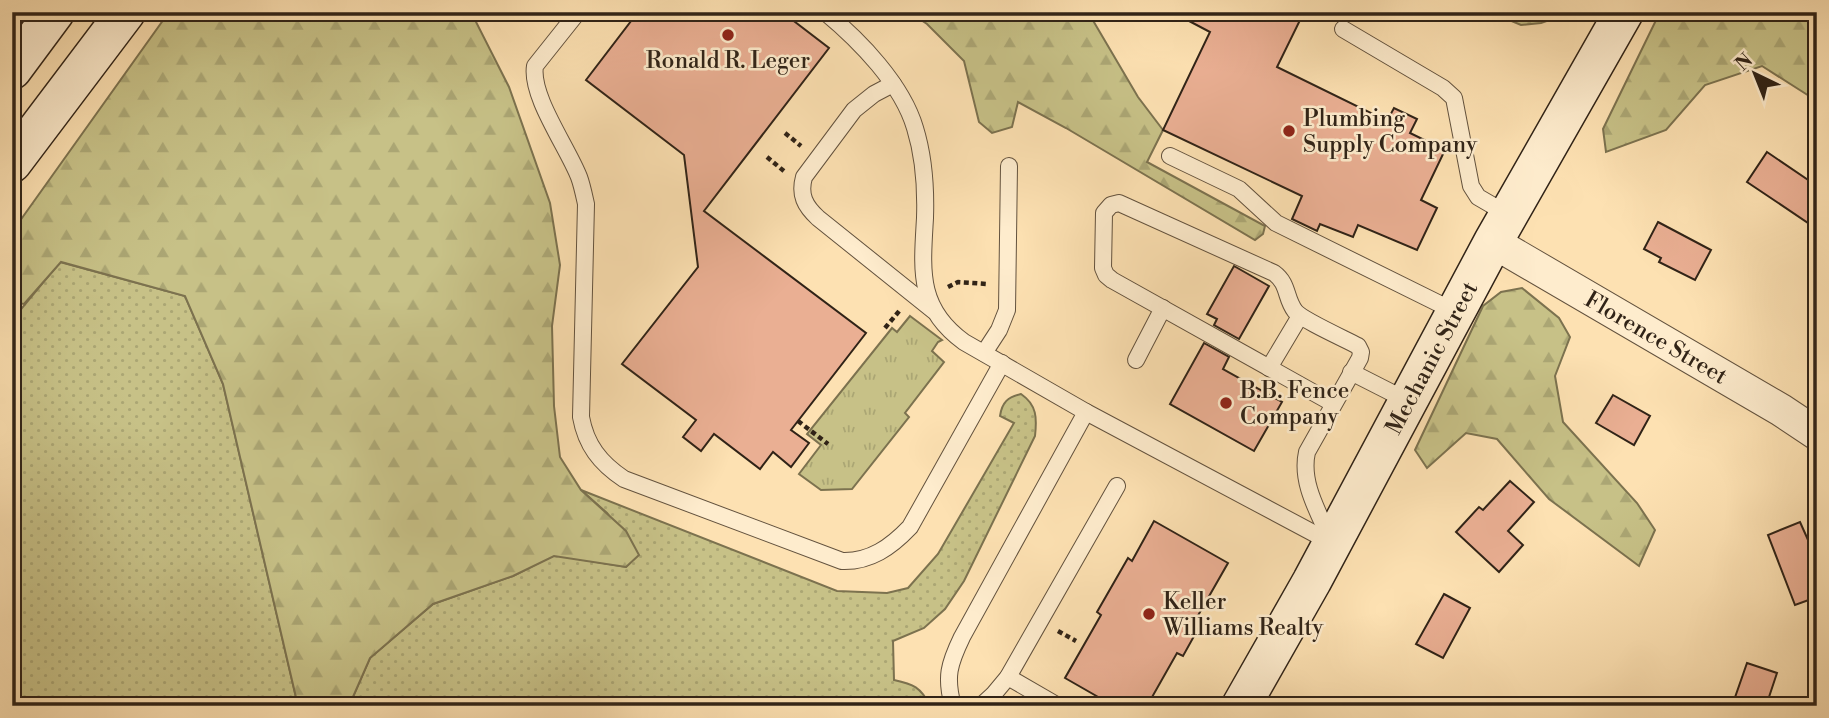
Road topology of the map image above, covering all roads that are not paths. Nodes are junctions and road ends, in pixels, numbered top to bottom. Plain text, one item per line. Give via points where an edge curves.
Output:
1 (55, 12) edge
2 (126, 12) edge
3 (578, 12) edge
4 (825, 12) edge
5 (1624, 12) edge
6 (1343, 29) dead end
7 (12, 70) edge
8 (893, 85) junction
9 (1170, 156) dead end
10 (12, 163) edge
11 (1009, 166) dead end
12 (1501, 229) junction
13 (1163, 308) junction
14 (1456, 312) junction
15 (936, 313) junction
16 (1300, 316) junction
17 (984, 353) junction
18 (1136, 360) dead end
19 (1002, 363) junction
20 (1269, 368) junction
21 (1351, 372) junction
22 (1408, 401) junction
23 (1334, 404) junction
24 (1086, 412) junction
25 (1817, 434) edge
26 (1117, 486) dead end
27 (1332, 543) junction
28 (1008, 677) junction
29 (953, 706) edge
30 (981, 706) edge
31 (1058, 706) edge
32 (1241, 706) edge

1 - 7 main road
2 - 10 main road
3 - 19 lane via 534,73 538,93 579,176 586,204 581,417 583,431 604,464 624,479 842,561 866,559 910,527
4 - 8 lane
5 - 12 main road, Mechanic Street
6 - 12 lane via 1454,98 1471,186
8 - 15 lane via 910,113 923,163 922,272
8 - 15 lane via 862,102 846,119 804,177 802,197 818,218
9 - 14 lane via 1238,189 1276,223
11 - 17 lane via 1007,310
12 - 14 main road, Mechanic Street
12 - 25 street, Florence Street
13 - 16 lane via 1106,275 1104,213 1111,205 1119,202 1275,273
13 - 18 lane
13 - 20 lane
14 - 22 main road, Mechanic Street
15 - 17 lane via 958,338
16 - 20 lane
16 - 21 lane via 1358,346 1360,358
17 - 19 lane
19 - 24 lane
20 - 23 lane
21 - 22 lane
21 - 23 lane
22 - 27 main road, Mechanic Street
23 - 27 lane via 1304,465
24 - 27 lane
24 - 29 lane via 961,637 948,677
26 - 28 lane
27 - 32 main road, Mechanic Street
28 - 30 lane
28 - 31 lane

